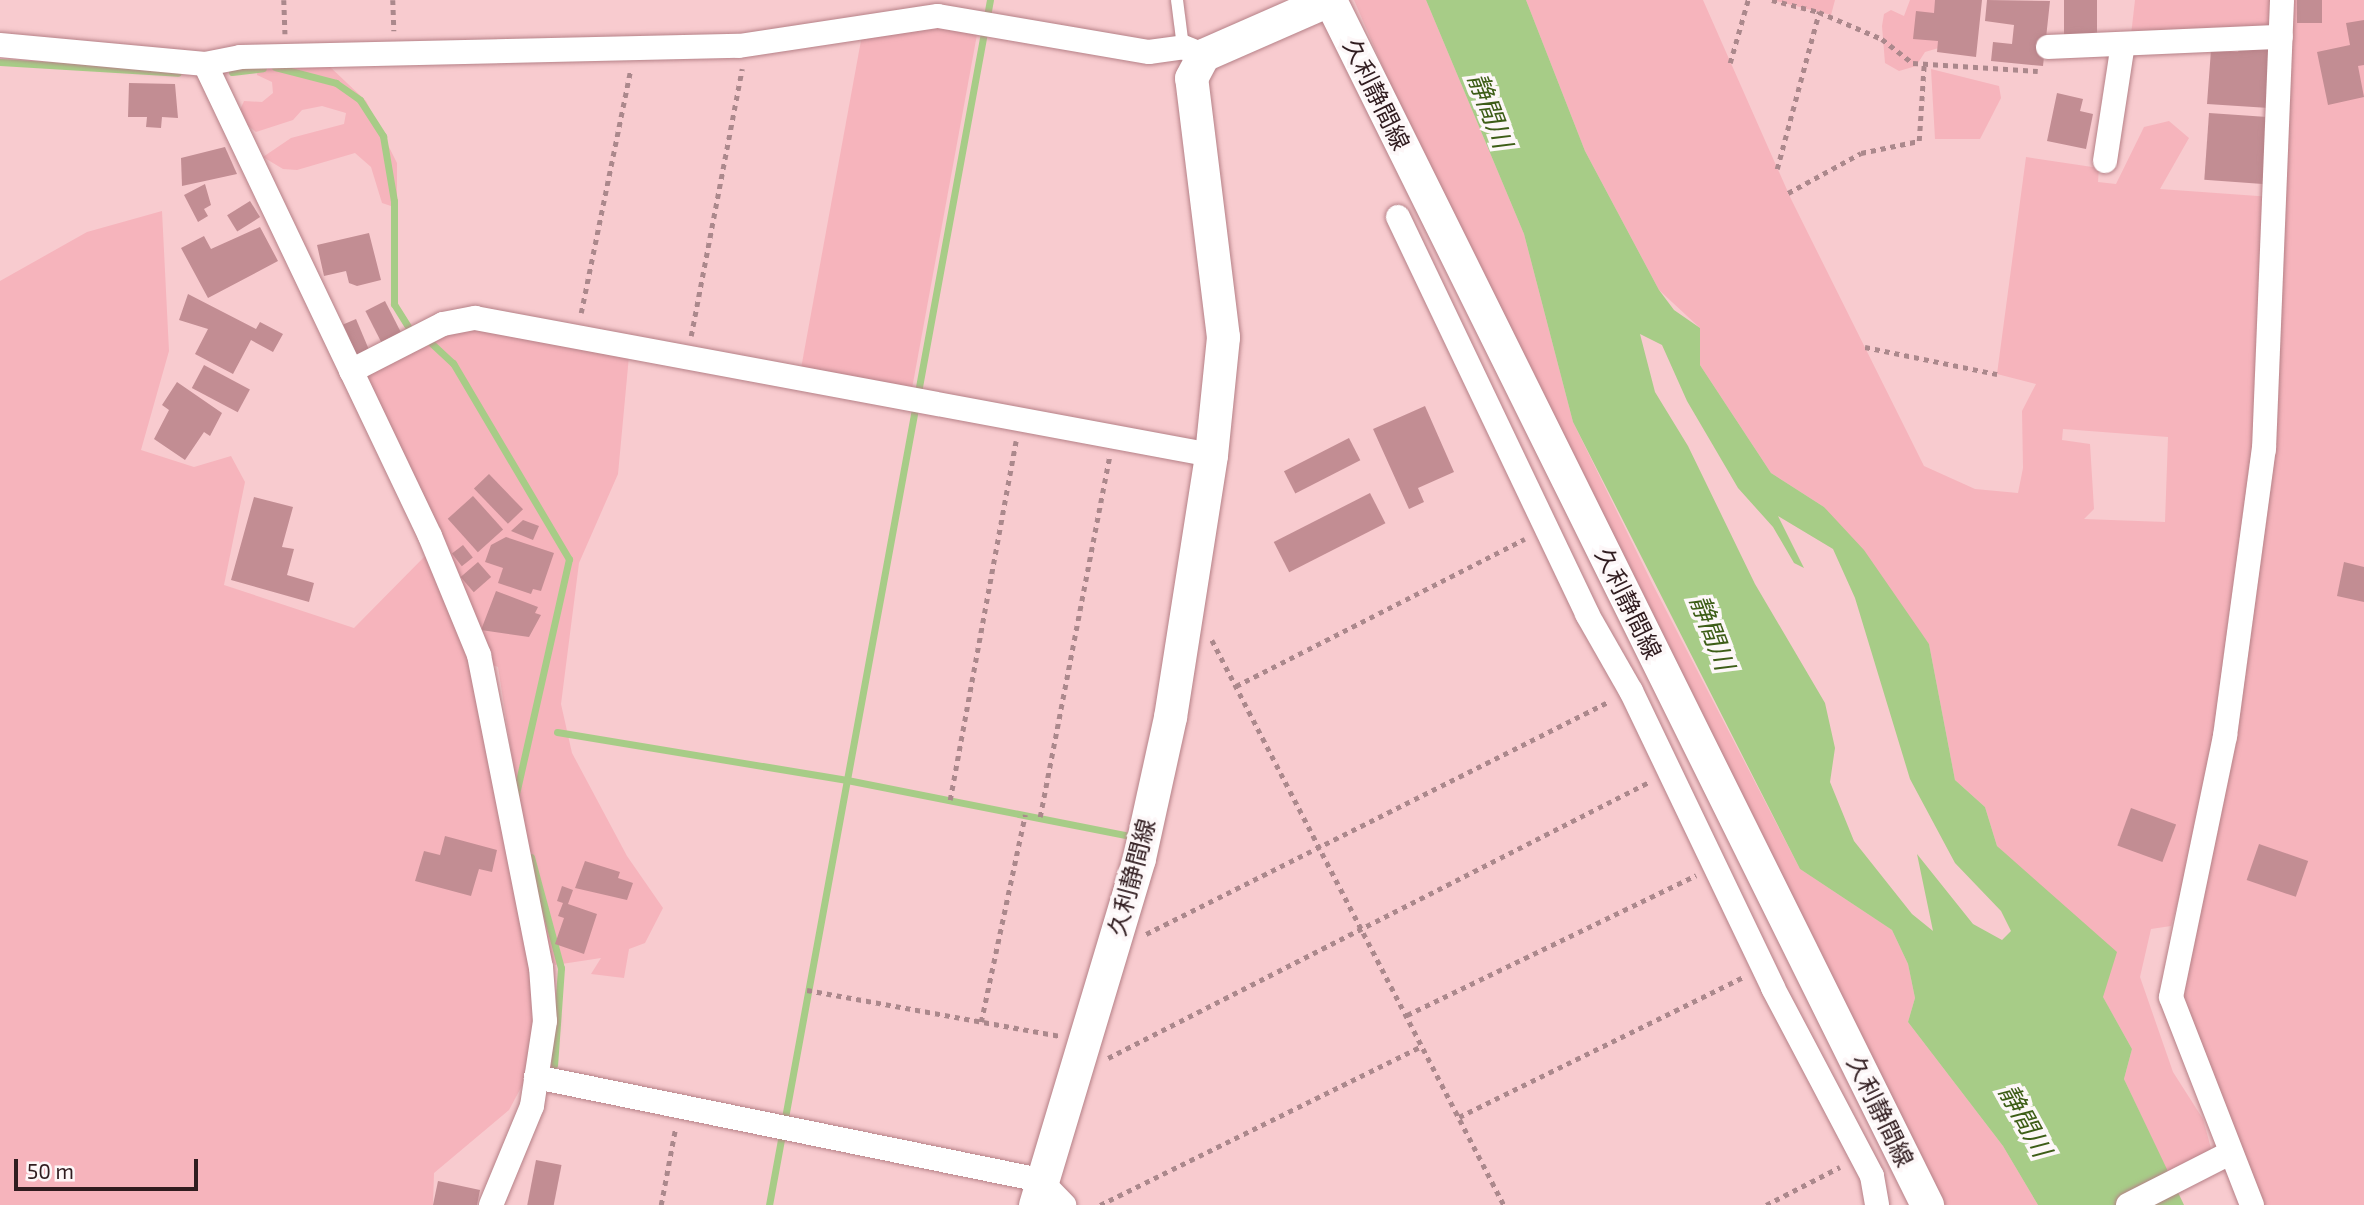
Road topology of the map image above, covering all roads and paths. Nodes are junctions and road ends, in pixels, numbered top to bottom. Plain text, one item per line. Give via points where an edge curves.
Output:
1 (284, 0) edge
2 (393, 0) edge
3 (1177, 0) edge
4 (1329, 0) edge
5 (1748, 0) edge
6 (1772, 0) edge
7 (2282, 0) edge
8 (1819, 12) junction
9 (2281, 37) junction
10 (747, 44) junction
11 (2123, 44) junction
12 (0, 45) edge
13 (635, 47) junction
14 (2048, 47) joint
15 (1193, 51) junction
16 (395, 52) junction
17 (286, 55) junction
18 (1730, 63) dead end
19 (205, 64) junction
20 (1924, 64) junction
21 (2105, 161) dead end
22 (1777, 169) dead end
23 (1788, 193) dead end
24 (1398, 217) dead end
25 (576, 337) junction
26 (1865, 347) dead end
27 (687, 358) junction
28 (351, 371) junction
29 (1997, 373) dead end
30 (1020, 420) junction
31 (1113, 437) junction
32 (1211, 455) junction
33 (1546, 529) junction
34 (1205, 627) dead end
35 (1236, 686) junction
36 (1631, 691) junction
37 (1668, 772) junction
38 (950, 800) dead end
39 (1025, 814) dead end
40 (1040, 817) dead end
41 (1320, 845) junction
42 (1713, 866) junction
43 (1362, 929) junction
44 (1139, 938) dead end
45 (1764, 968) junction
46 (807, 990) dead end
47 (1407, 1015) junction
48 (981, 1022) junction
49 (1069, 1038) dead end
50 (1423, 1046) junction
51 (1098, 1063) dead end
52 (536, 1077) junction
53 (680, 1106) junction
54 (1459, 1117) junction
55 (2228, 1154) junction
56 (1861, 1157) junction
57 (1037, 1193) edge
58 (491, 1205) edge
59 (661, 1205) edge
60 (1064, 1205) edge
61 (1100, 1205) edge
62 (1504, 1205) edge
63 (1766, 1205) edge
64 (1877, 1205) edge
65 (1927, 1205) edge
66 (2128, 1205) edge
67 (2252, 1205) edge

1 - 17 path
2 - 16 path
3 - 15 lane
4 - 15 main road, 久利静間線
4 - 65 main road, 久利静間線
5 - 18 path
6 - 8 path
7 - 9 street
8 - 20 path
8 - 22 path
9 - 11 street
9 - 55 street via 2264,449 2225,736 2171,997
10 - 13 street
10 - 15 street via 938,16 1149,52
10 - 27 path
11 - 14 street
11 - 21 street
12 - 19 street
13 - 16 street
13 - 25 path
14 - 20 path via 2043,71
15 - 32 main road, 久利静間線 via 1191,78 1223,337
16 - 17 street
17 - 19 street
19 - 28 street
20 - 23 path via 1919,141 1861,153
24 - 33 street
25 - 27 street
25 - 28 street via 475,318 443,324
26 - 29 path
27 - 30 street
28 - 52 street via 430,536 479,655 541,967 545,1021
30 - 31 street
30 - 38 path
31 - 32 street
31 - 40 path
32 - 57 main road, 久利静間線 via 1170,717 1139,858
33 - 35 path
33 - 36 street
34 - 35 path
35 - 41 path
36 - 37 street
36 - 41 path
37 - 42 street
37 - 43 path
39 - 48 path
41 - 43 path
41 - 44 path
42 - 45 street
42 - 47 path
43 - 47 path
43 - 51 path
45 - 54 path
45 - 56 street
46 - 48 path
47 - 50 path
48 - 49 path
50 - 54 path
50 - 61 path
52 - 53 street
52 - 58 street via 521,1143
53 - 57 street via 783,1127
53 - 59 path
54 - 62 path
55 - 66 street
55 - 67 street
56 - 63 path
56 - 64 street
57 - 60 street

